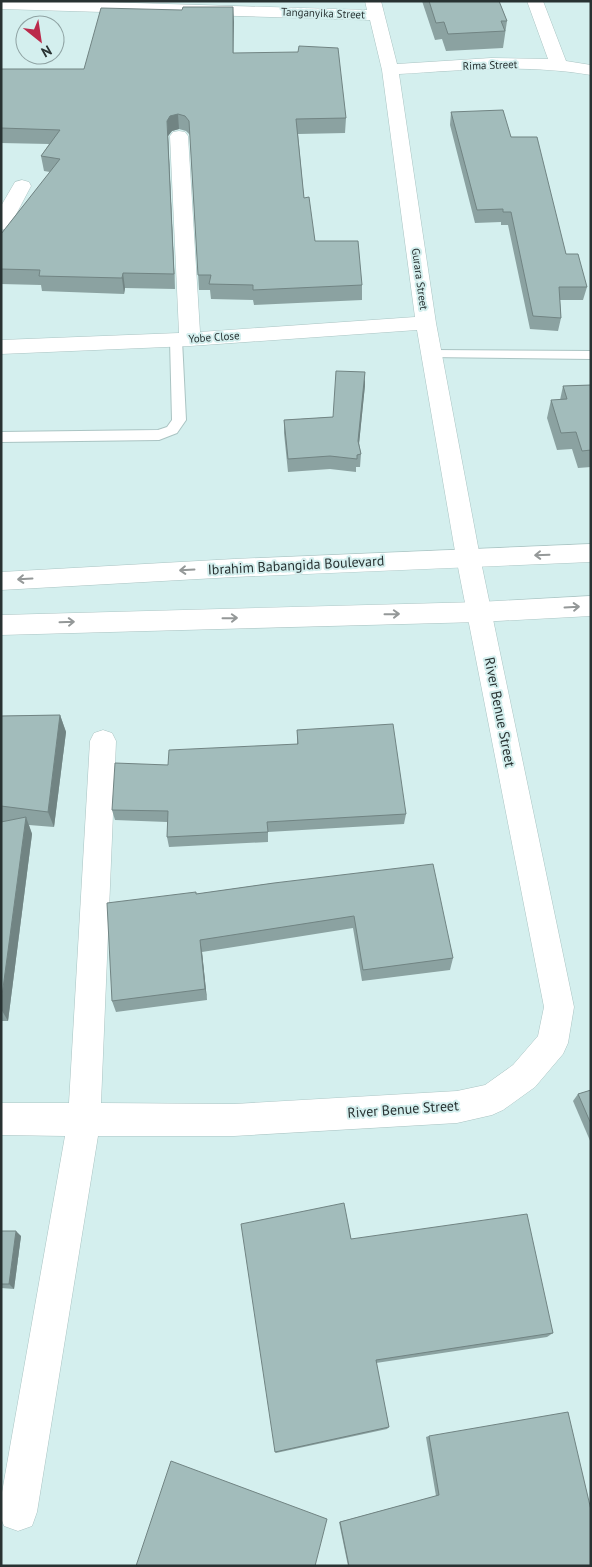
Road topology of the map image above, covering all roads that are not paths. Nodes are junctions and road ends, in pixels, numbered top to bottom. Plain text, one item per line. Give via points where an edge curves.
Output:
1 (536, 1) edge
2 (1, 4) edge
3 (374, 8) edge
4 (558, 63) junction
5 (390, 70) junction
6 (591, 70) edge
7 (179, 136) dead end
8 (22, 186) dead end
9 (1, 224) edge
10 (426, 323) junction
11 (183, 339) junction
12 (1, 348) edge
13 (432, 354) junction
14 (591, 355) edge
15 (1, 437) edge
16 (591, 553) edge
17 (468, 557) junction
18 (1, 581) edge
19 (591, 606) edge
20 (479, 612) junction
21 (1, 625) edge
22 (103, 741) dead end
23 (1, 1119) edge
24 (84, 1120) junction
25 (18, 1512) dead end

1 - 4 street
2 - 3 street, Tanganyika Street
3 - 5 street, Gurara Street
4 - 5 street, Rima Street
4 - 6 street, Rima Street
5 - 10 street, Gurara Street
7 - 11 street
8 - 9 street
10 - 11 street, Yobe Close
10 - 13 street, Gurara Street
11 - 12 street, Yobe Close
11 - 15 lane via 179,420 172,430 159,435
13 - 14 lane
13 - 17 street, Gurara Street
16 -> 17 street, Ibrahim Babangida Boulevard
17 -> 18 street, Ibrahim Babangida Boulevard
17 - 20 street, River Benue Street
20 -> 19 street
21 -> 20 street
20 - 24 street, River Benue Street via 559,1007 552,1043 524,1076 492,1098 457,1107 234,1120
22 - 24 street
23 - 24 street, River Benue Street
24 - 25 street

